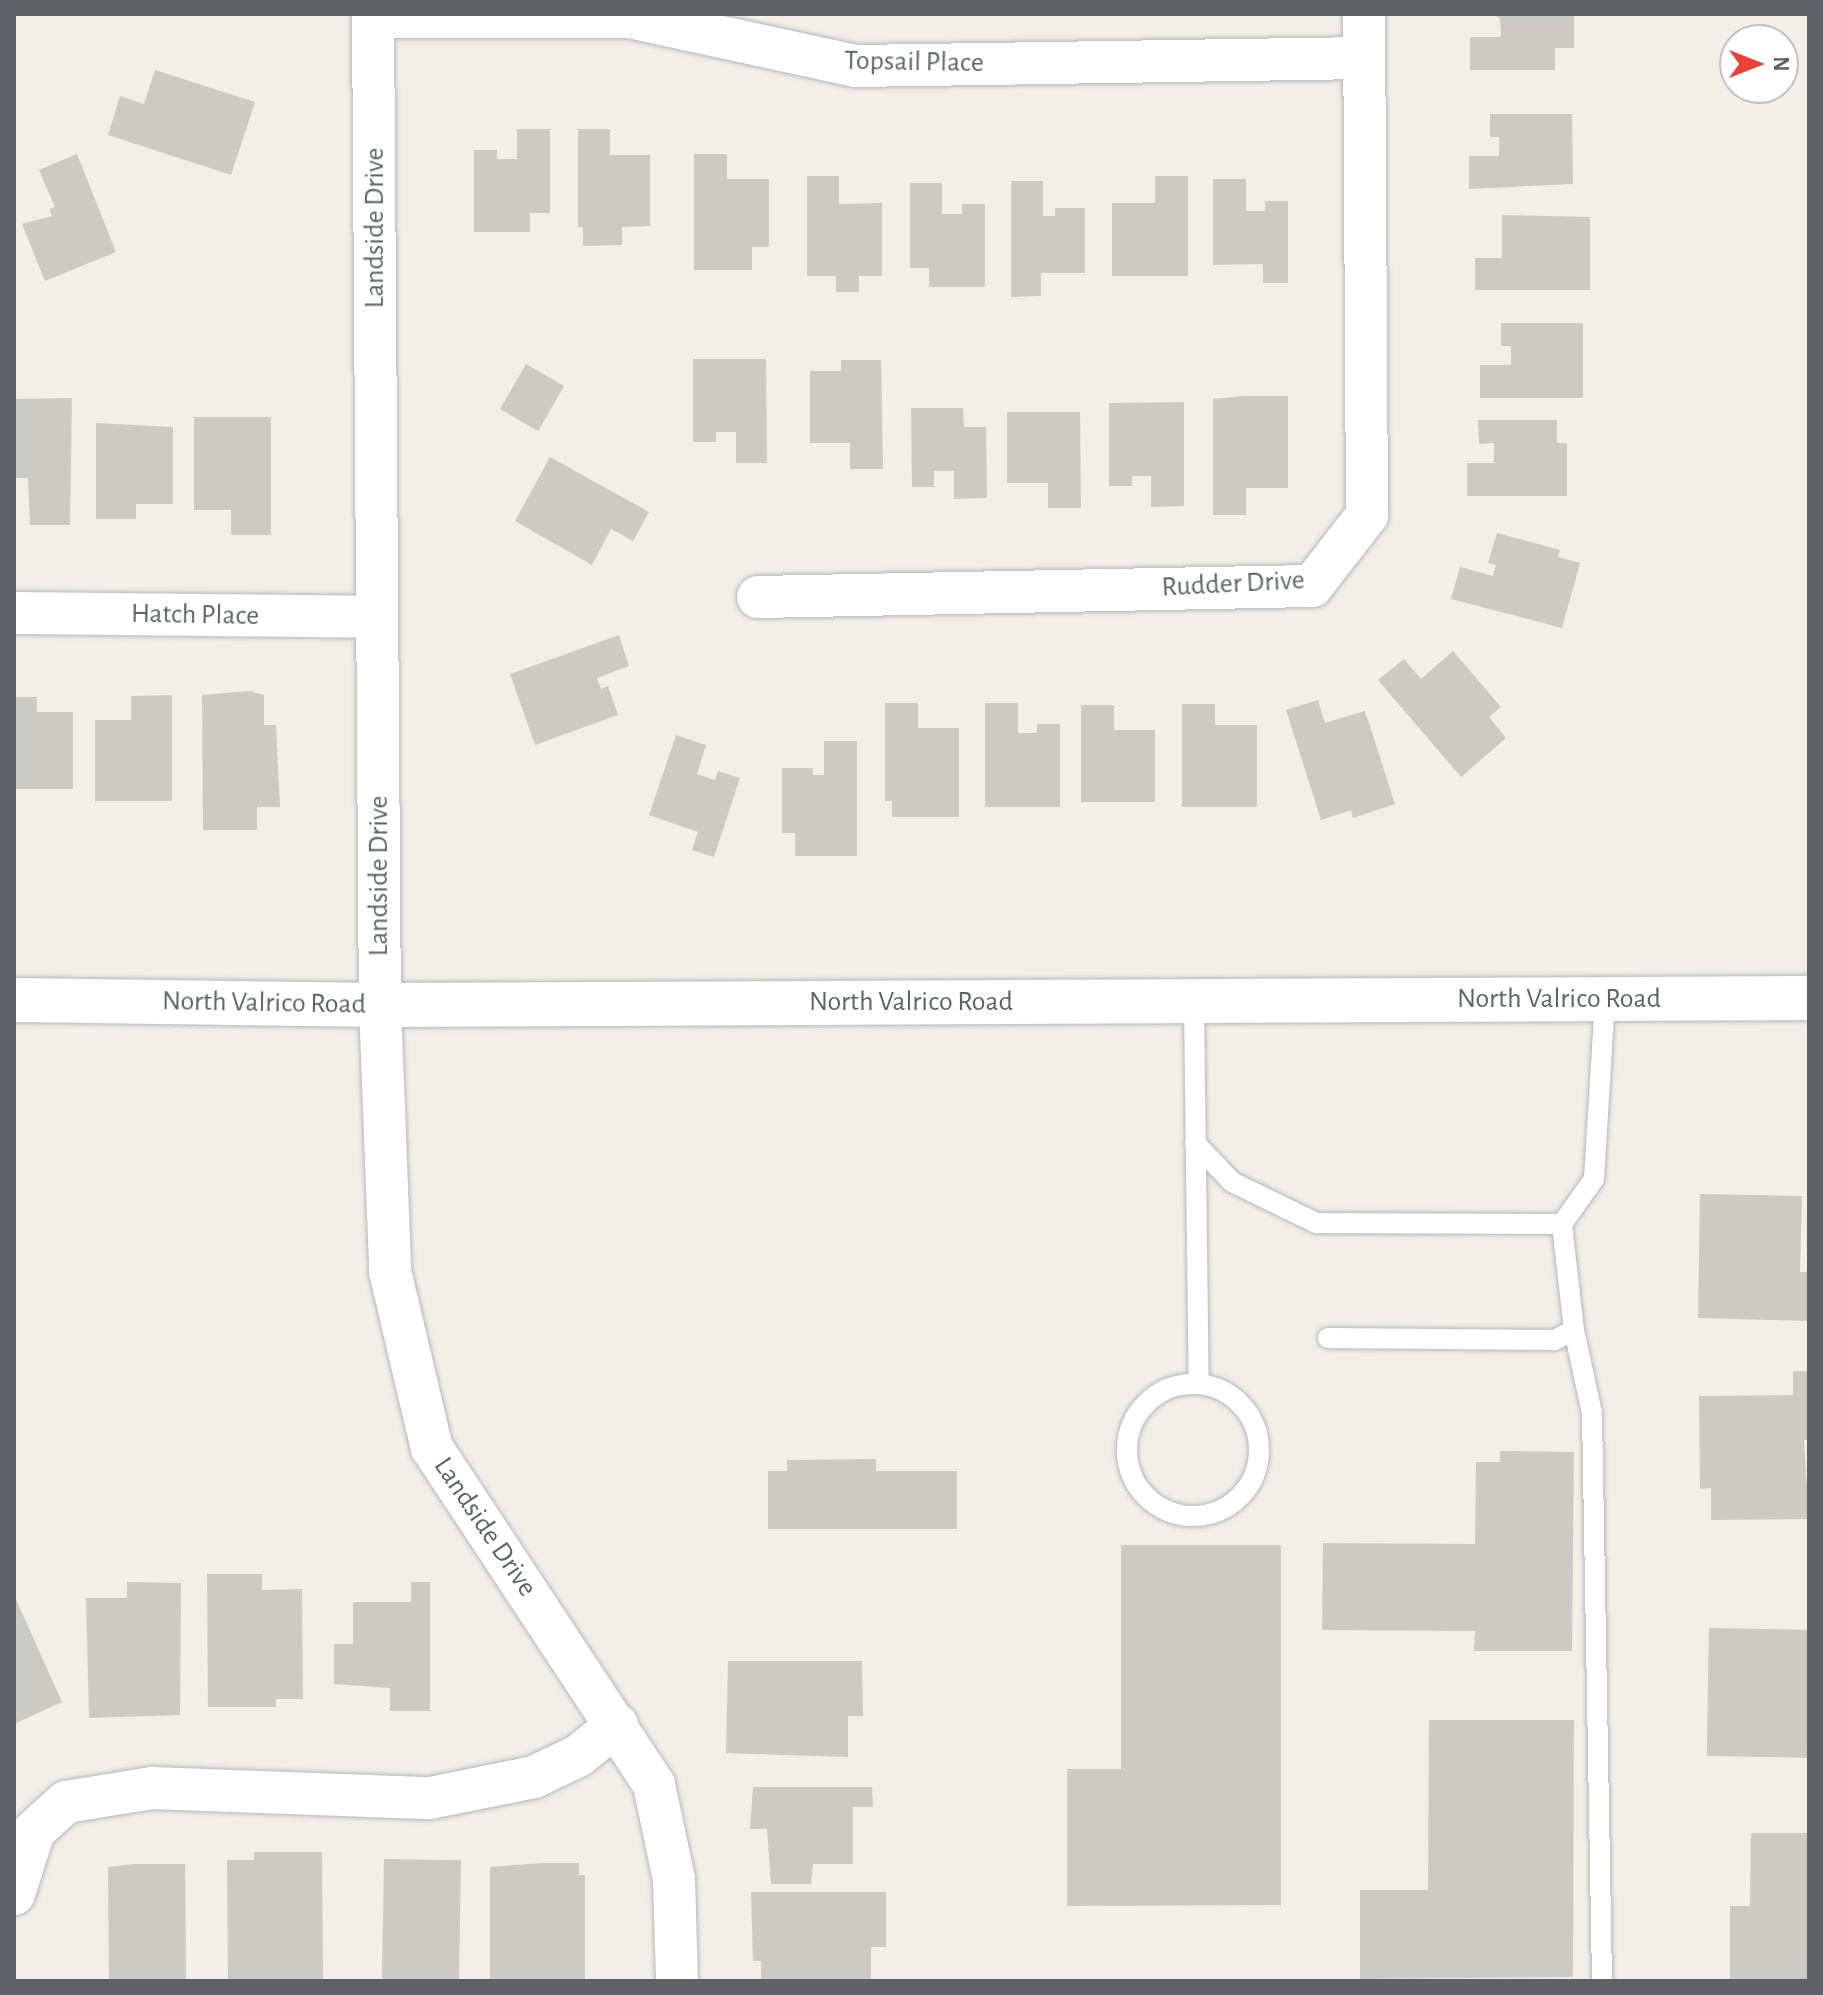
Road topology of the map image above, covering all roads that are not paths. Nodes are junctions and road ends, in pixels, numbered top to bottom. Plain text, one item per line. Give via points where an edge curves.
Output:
1 (1364, 14) edge
2 (373, 16) edge
3 (1364, 58) junction
4 (758, 597) dead end
5 (14, 613) edge
6 (377, 617) junction
7 (1809, 998) edge
8 (1605, 999) junction
9 (14, 1000) edge
10 (1194, 1001) junction
11 (380, 1005) junction
12 (1195, 1143) junction
13 (1562, 1224) junction
14 (1574, 1330) junction
15 (1328, 1338) dead end
16 (1199, 1384) junction
17 (617, 1725) junction
18 (14, 1894) edge
19 (677, 1981) edge
20 (1602, 1981) edge

1 - 3 street, Rudder Drive
2 - 3 street, Topsail Place via 629,17 856,66
2 - 6 street, Landside Drive
3 - 4 street, Rudder Drive via 1367,515 1312,586
5 - 6 street, Hatch Place
6 - 11 street, Landside Drive
7 - 8 street, North Valrico Road
8 - 10 street, North Valrico Road
8 - 13 lane via 1594,1179
9 - 11 street, North Valrico Road
10 - 11 street, North Valrico Road
10 - 12 lane
11 - 17 street, Landside Drive via 390,1271 432,1448
12 - 13 lane via 1232,1182 1316,1223
12 - 16 lane
13 - 14 lane
14 - 15 lane via 1555,1340
14 - 20 lane via 1592,1413
16 - 16 lane via 1178,1385 1157,1395 1130,1430 1132,1474 1143,1493 1179,1515 1221,1510 1239,1498 1258,1460 1251,1418 1220,1390
17 - 18 street via 578,1756 534,1777 430,1798 152,1788 66,1802 34,1831
17 - 19 street, Landside Drive via 654,1785 674,1879

